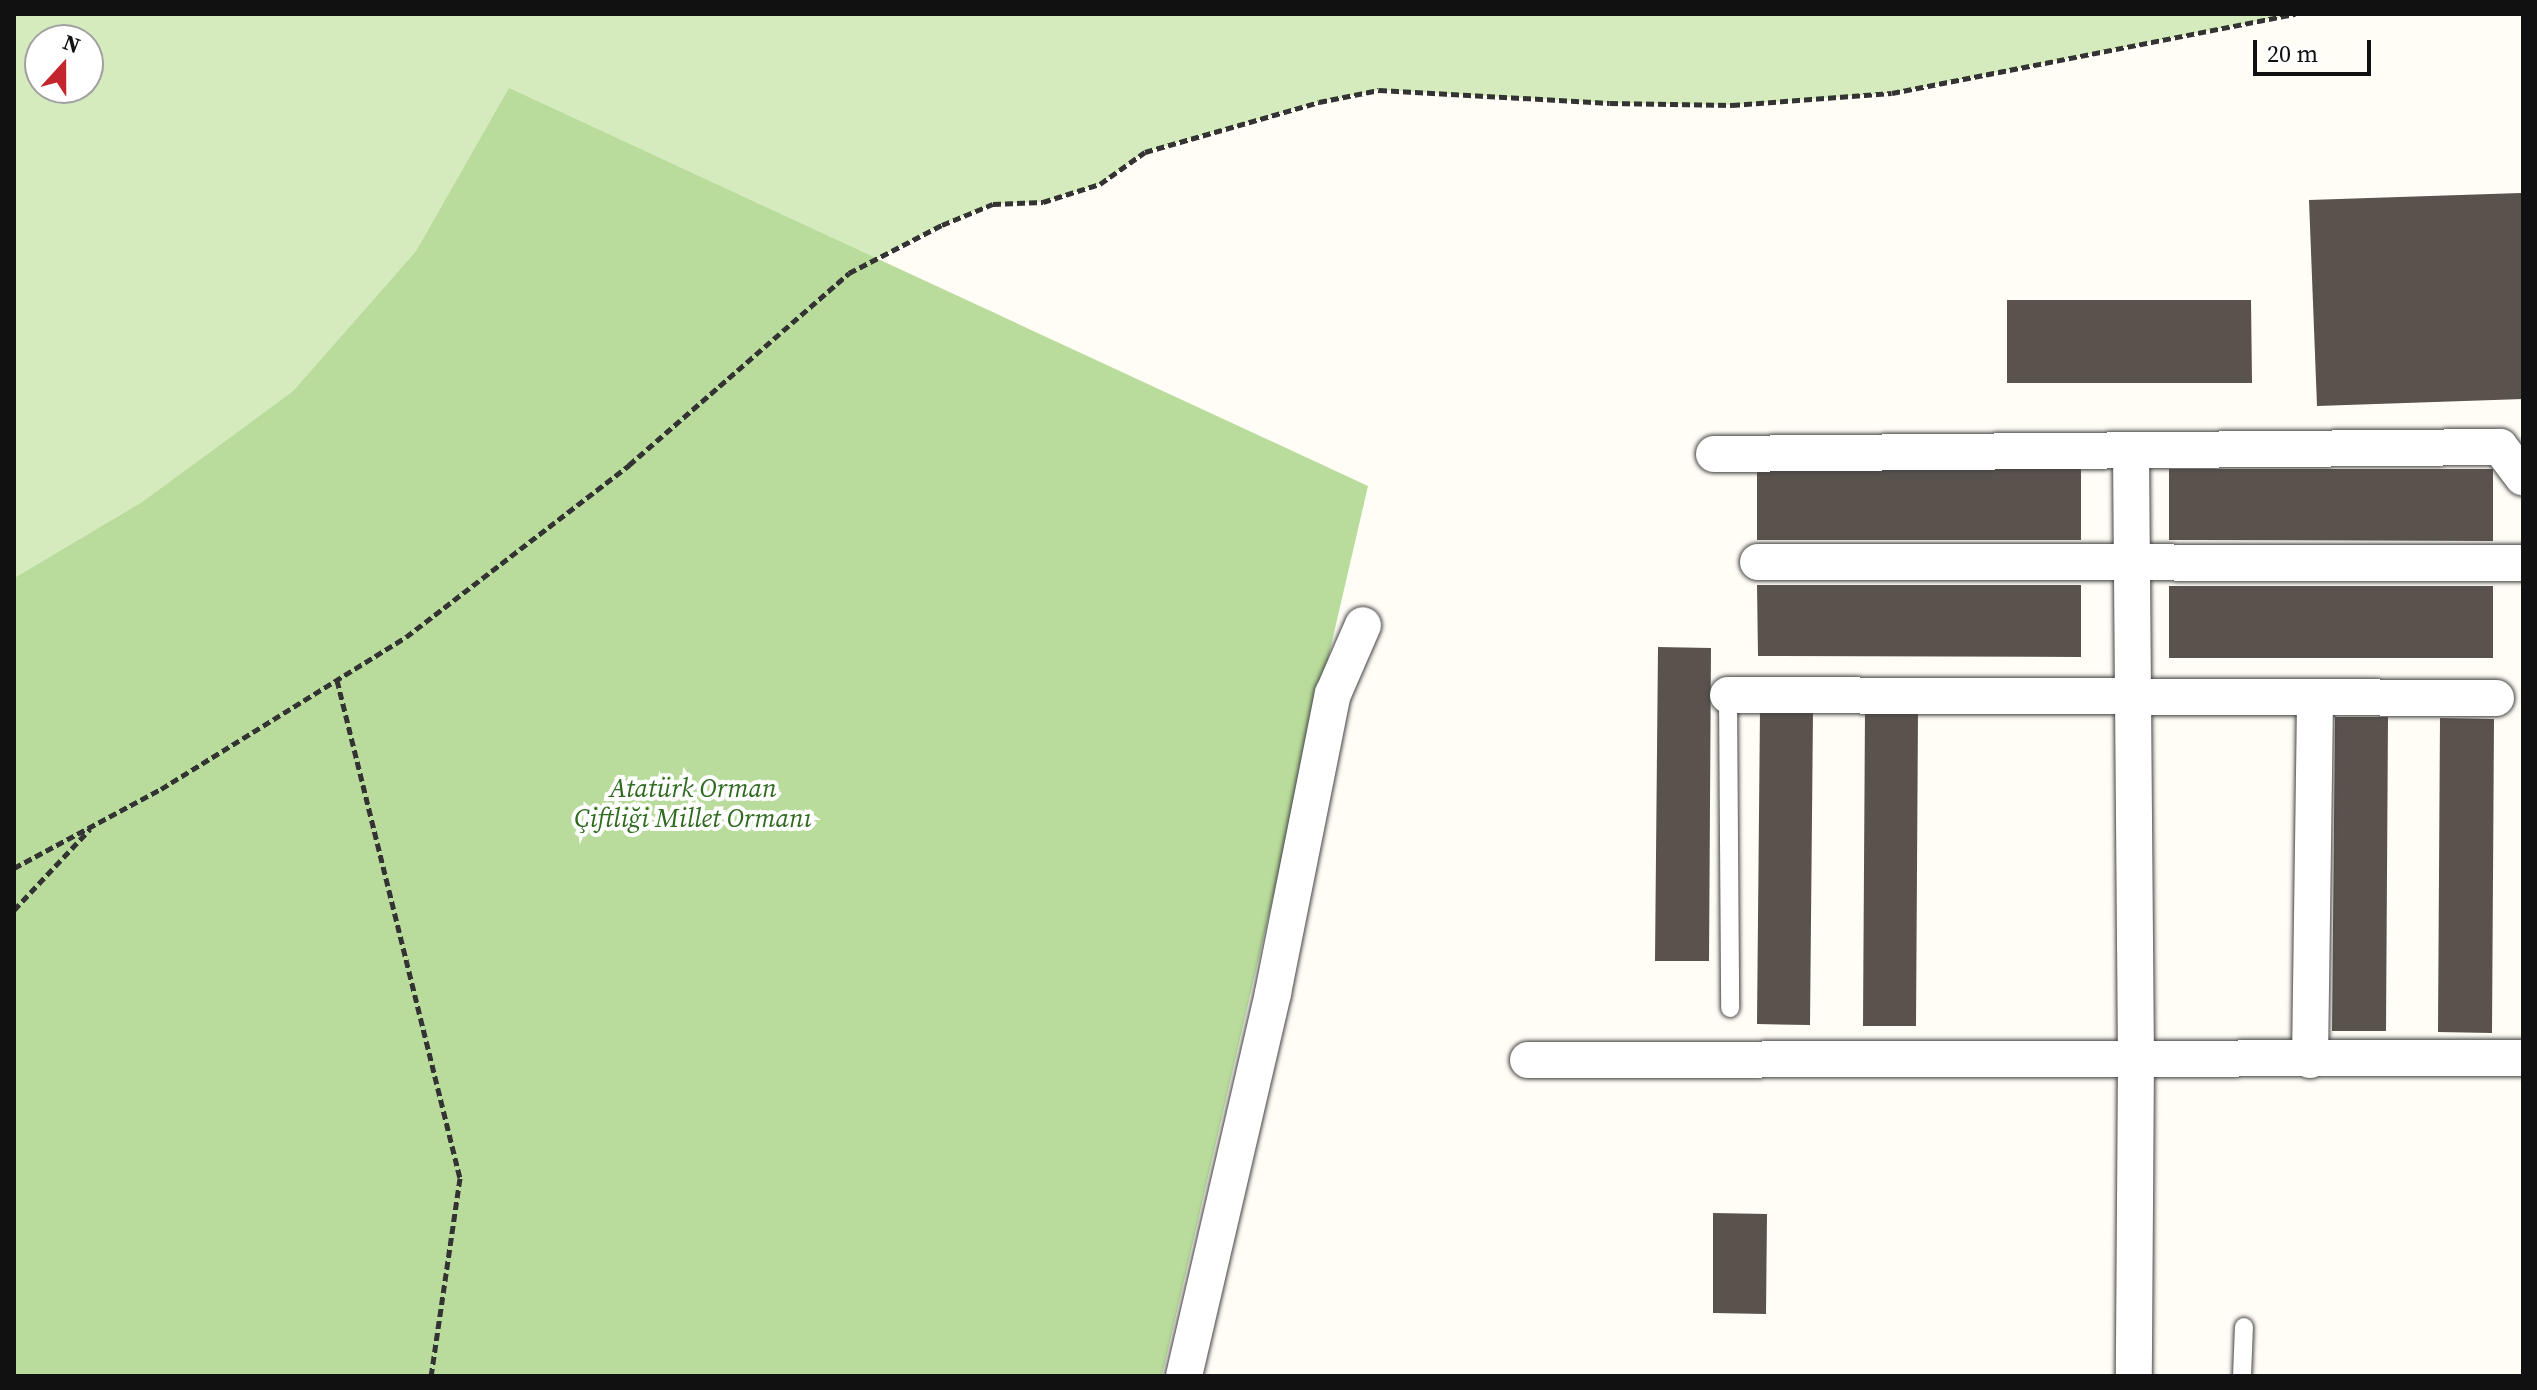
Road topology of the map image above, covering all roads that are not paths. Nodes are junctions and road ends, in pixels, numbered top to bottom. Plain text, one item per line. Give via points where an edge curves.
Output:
1 (2131, 452) junction
2 (1714, 454) dead end
3 (2523, 477) edge
4 (2133, 561) junction
5 (1758, 562) dead end
6 (2523, 563) edge
7 (1363, 625) dead end
8 (1728, 695) joint
9 (2132, 697) junction
10 (2315, 698) junction
11 (2496, 698) dead end
12 (1730, 1008) dead end
13 (2523, 1058) edge
14 (1528, 1060) dead end
15 (2136, 1060) junction
16 (2310, 1060) junction
17 (2244, 1327) dead end
18 (1184, 1376) edge
19 (2134, 1376) edge
20 (2242, 1376) edge

1 - 2 street
1 - 3 street via 2500,447
1 - 4 street
4 - 5 street
4 - 6 street
4 - 9 street
7 - 18 street via 1333,694 1273,993
8 - 9 street
8 - 12 lane
9 - 10 street
9 - 15 street
10 - 11 street
10 - 16 street
13 - 16 street
14 - 15 street
15 - 16 street
15 - 19 street
17 - 20 lane

